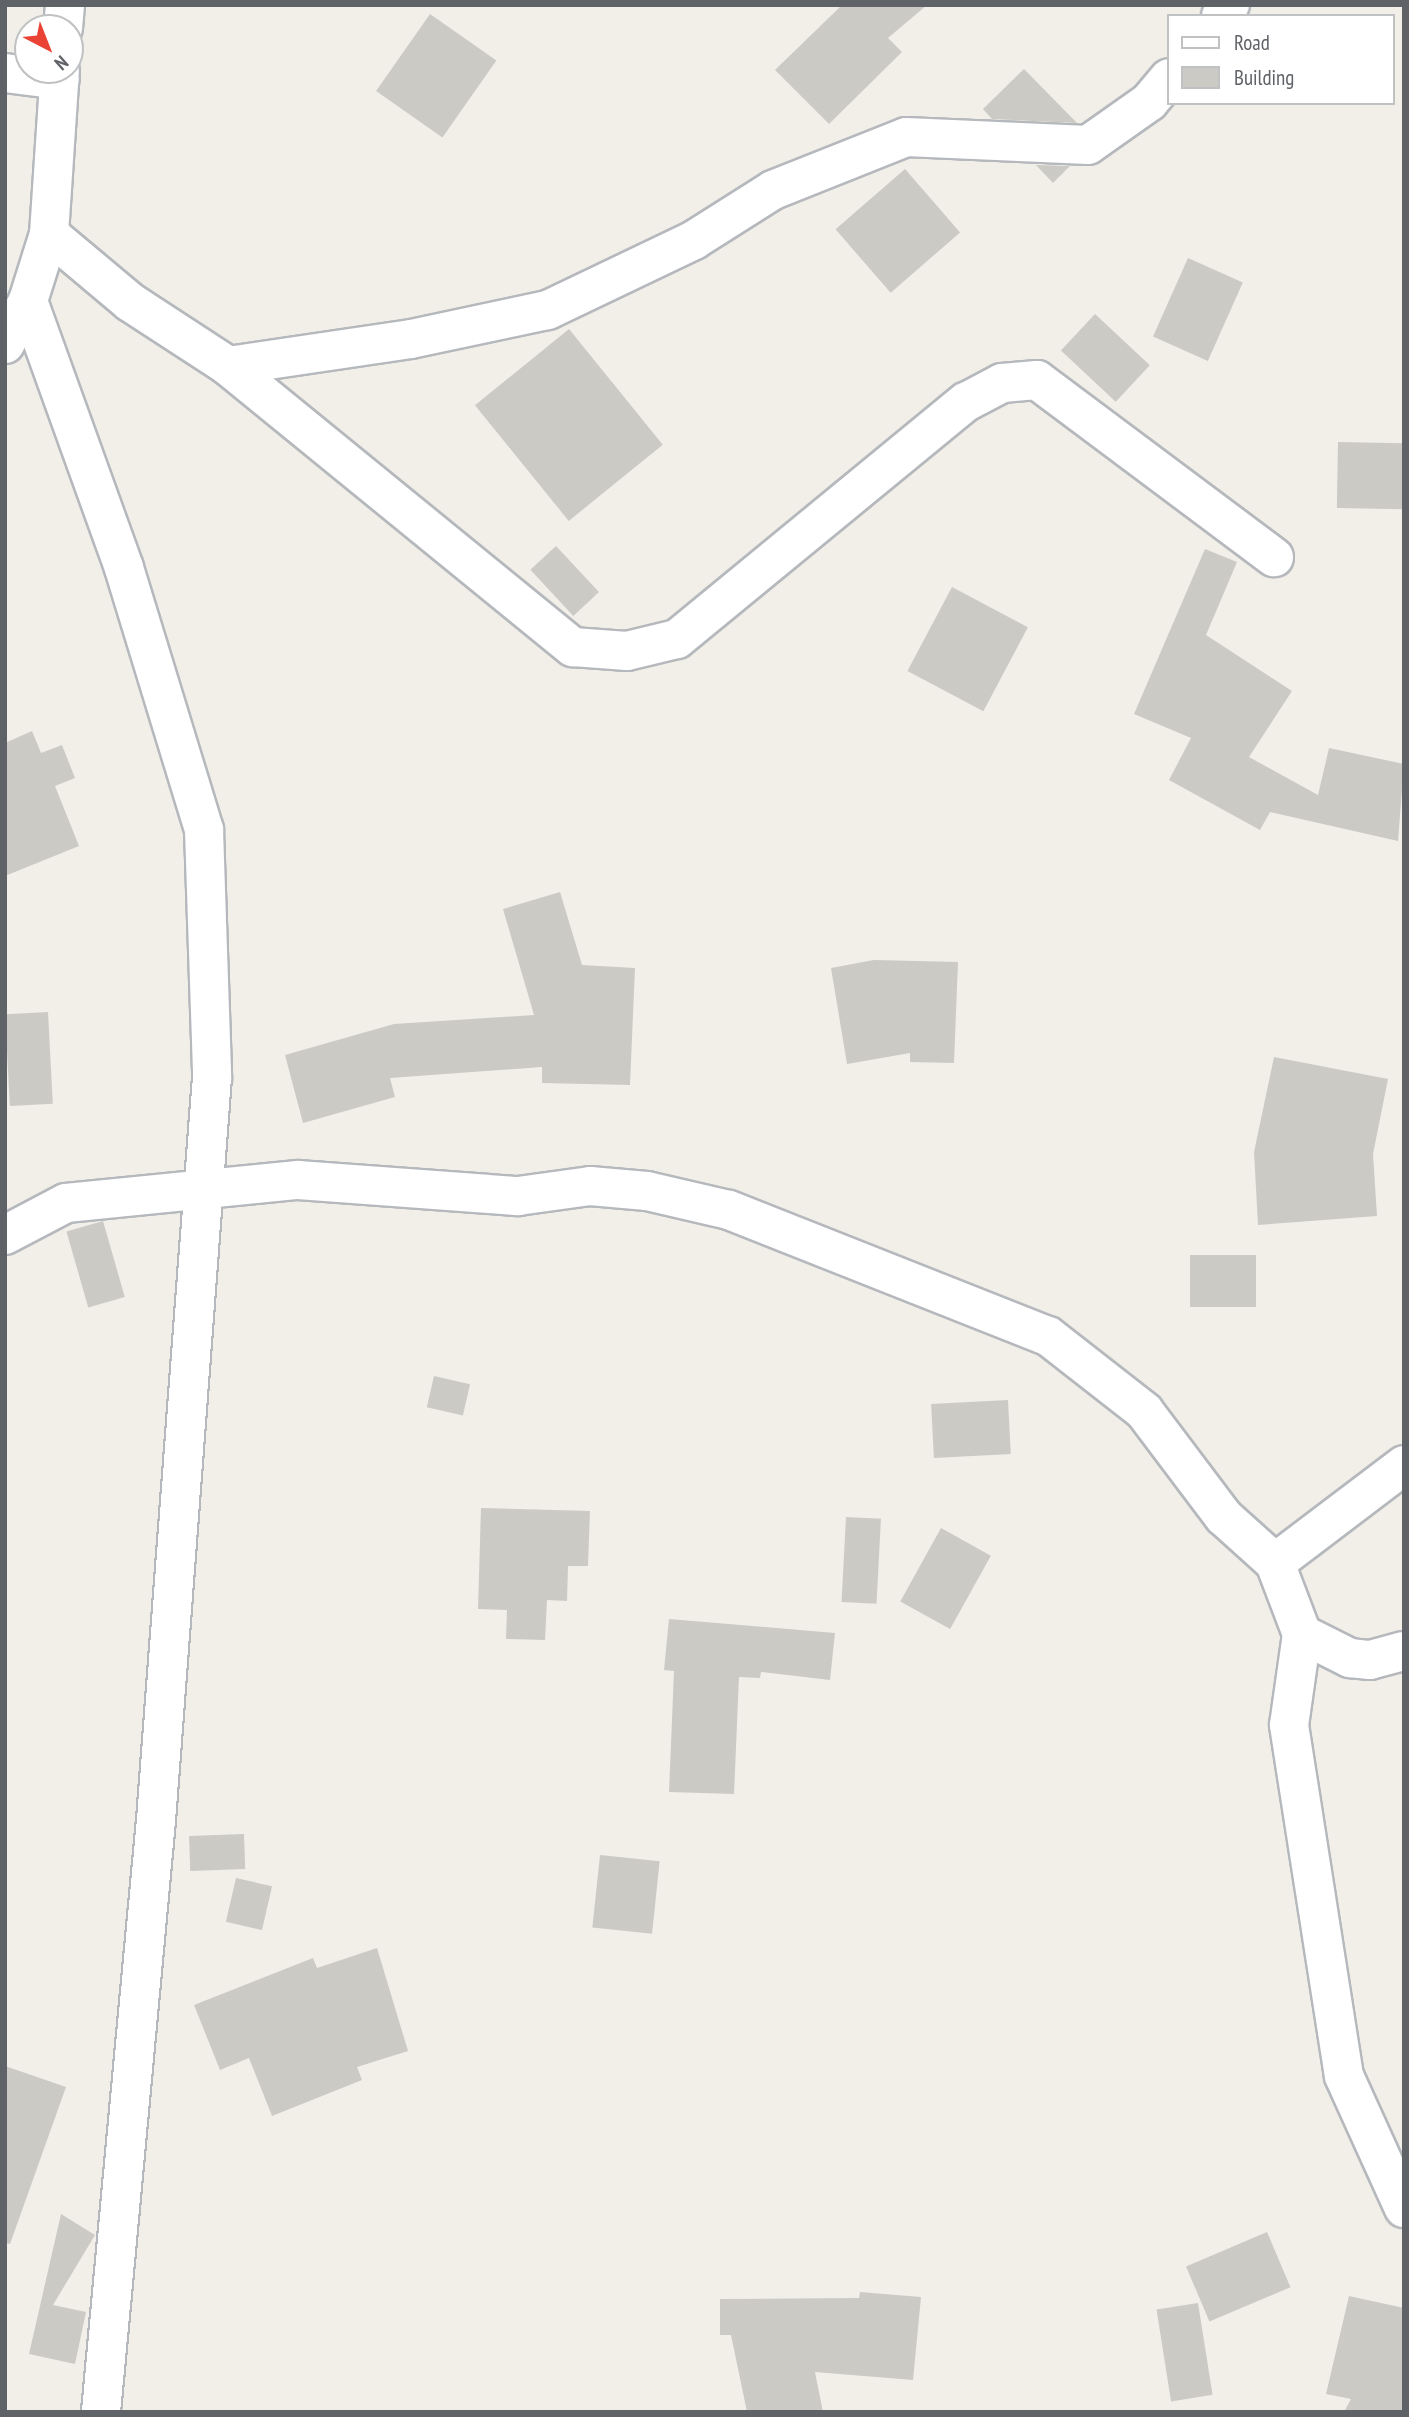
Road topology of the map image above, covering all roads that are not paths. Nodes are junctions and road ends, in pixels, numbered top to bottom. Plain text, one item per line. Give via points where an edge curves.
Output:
1 (1168, 79) edge
2 (59, 84) edge
3 (49, 234) junction
4 (27, 301) junction
5 (5, 344) edge
6 (228, 366) junction
7 (1274, 557) dead end
8 (200, 1186) junction
9 (5, 1235) edge
10 (1404, 1465) edge
11 (1275, 1563) junction
12 (1302, 1634) junction
13 (1404, 1651) edge
14 (1404, 2207) edge
15 (101, 2412) edge

1 - 6 street via 1149,102 1088,145 906,137 773,190 694,240 548,310 411,339
2 - 3 street
3 - 4 street
3 - 6 street via 130,302
4 - 5 street
4 - 8 street via 124,568 204,830 212,1077
6 - 7 street via 573,646 627,651 677,639 966,402 1002,383 1037,380
8 - 9 street via 66,1203
8 - 11 street via 298,1180 518,1196 590,1186 647,1191 729,1210 1048,1336 1144,1411 1224,1517
8 - 15 street via 156,1820
10 - 11 street
11 - 12 street
12 - 13 street via 1350,1658 1370,1660
12 - 14 street via 1289,1725 1344,2076

